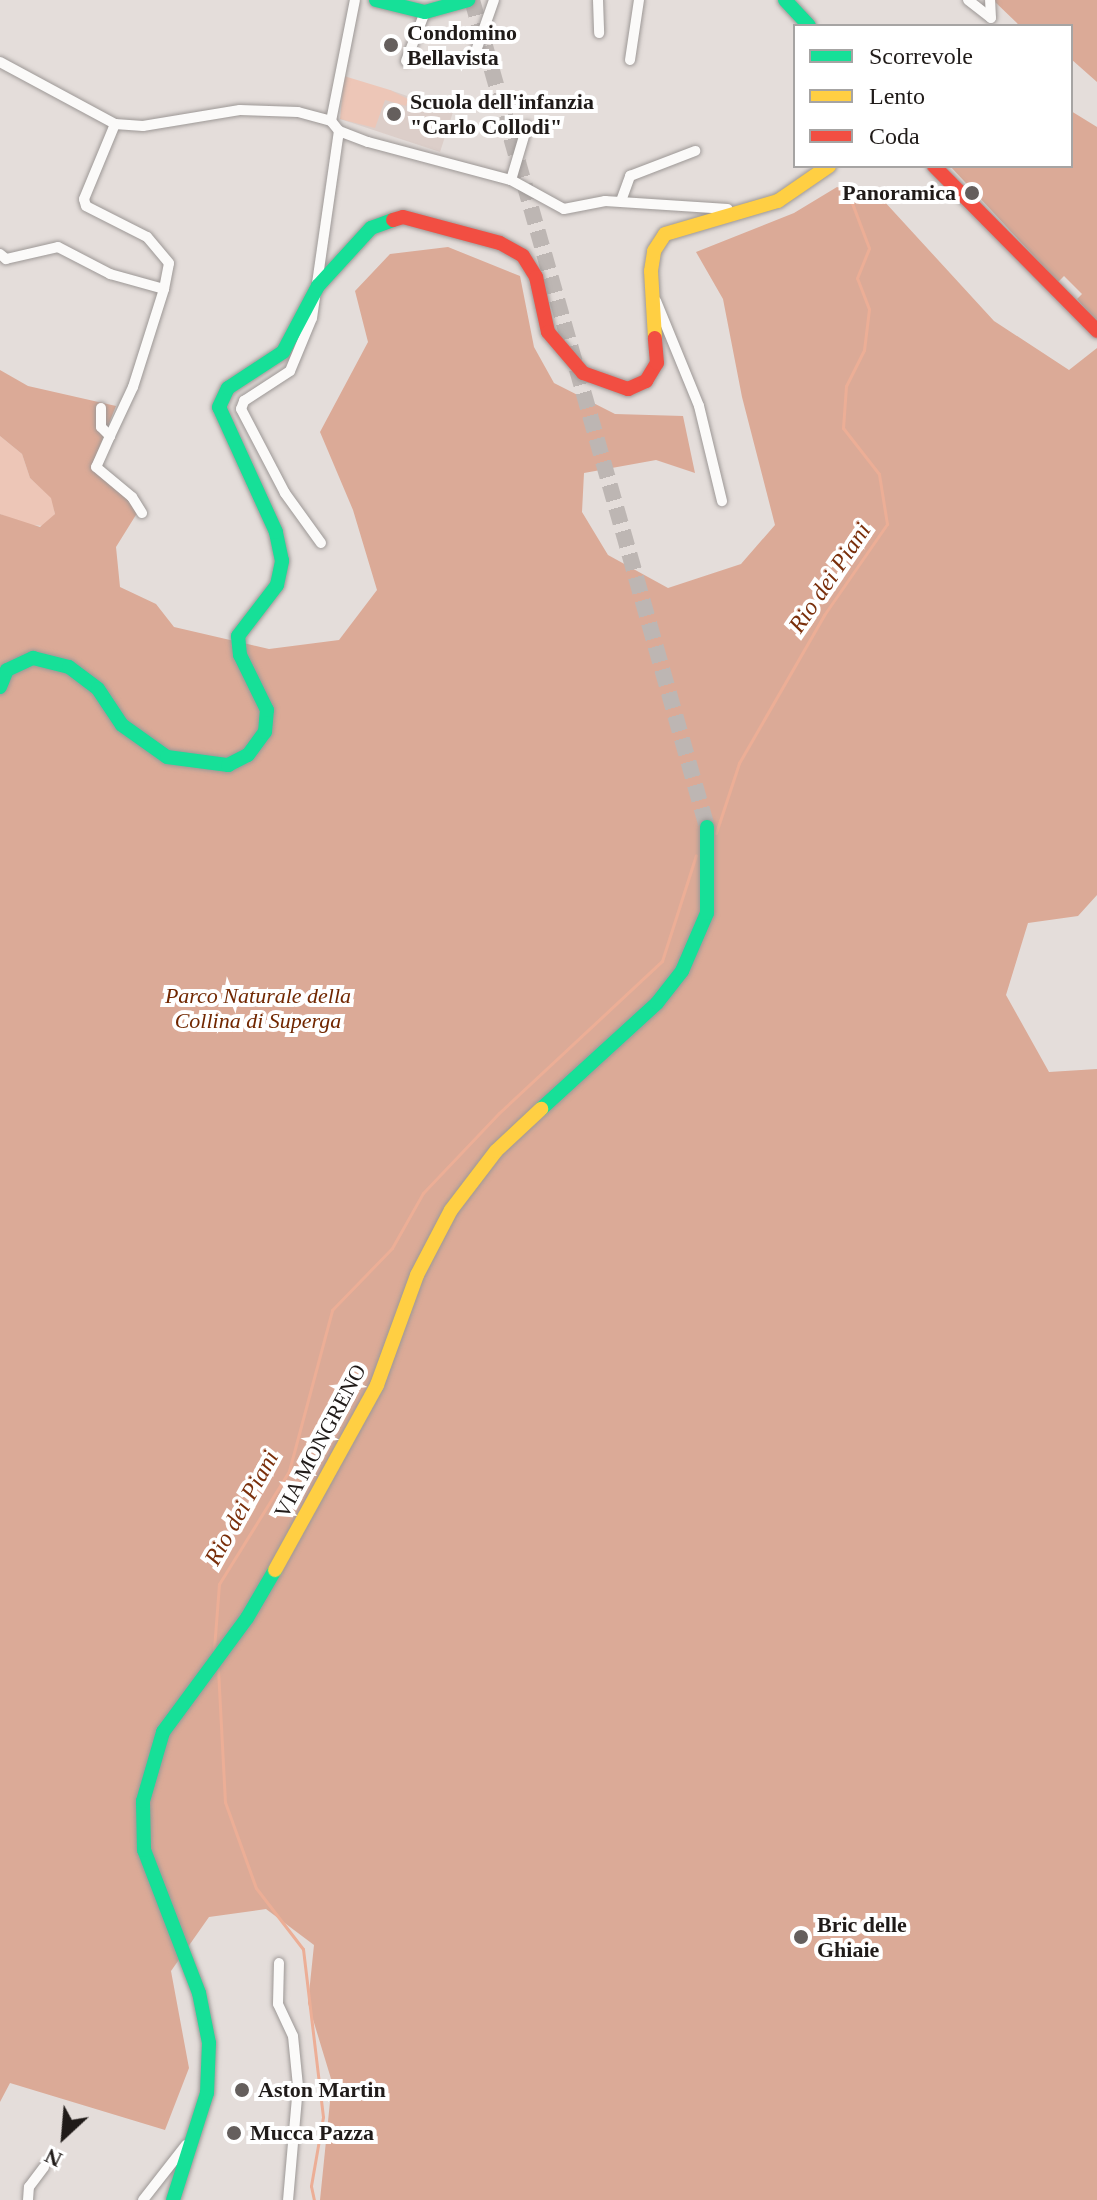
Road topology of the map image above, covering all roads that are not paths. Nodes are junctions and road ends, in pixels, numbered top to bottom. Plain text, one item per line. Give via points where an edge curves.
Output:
1 (353, 0) edge
2 (376, 0) edge
3 (468, 0) edge
4 (494, 0) edge
5 (598, 0) edge
6 (639, 0) edge
7 (785, 0) edge
8 (968, 0) edge
9 (990, 0) edge
10 (425, 12) junction
11 (807, 24) edge
12 (599, 33) dead end
13 (476, 51) dead end
14 (630, 60) dead end
15 (406, 61) dead end
16 (0, 62) edge
17 (331, 121) junction
18 (115, 124) junction
19 (527, 126) dead end
20 (339, 131) junction
21 (695, 151) dead end
22 (826, 168) edge
23 (936, 168) edge
24 (511, 180) junction
25 (621, 201) junction
26 (746, 210) junction
27 (0, 254) edge
28 (318, 286) junction
29 (164, 289) junction
30 (656, 301) junction
31 (1097, 331) edge
32 (101, 408) dead end
33 (110, 436) junction
34 (722, 501) dead end
35 (142, 513) dead end
36 (321, 543) dead end
37 (0, 687) edge
38 (707, 827) tunnel mouth
39 (279, 1963) dead end
40 (196, 2133) junction
41 (44, 2167) dead end
42 (28, 2200) edge
43 (143, 2200) edge
44 (173, 2200) edge
45 (288, 2200) edge

1 - 17 street
2 - 10 main road
3 - 10 main road
4 - 13 street
5 - 12 street
6 - 14 street
7 - 11 main road
8 - 9 street via 991,18
10 - 15 street
16 - 18 street
17 - 18 street via 298,112 240,110 143,126
17 - 20 street
18 - 29 street via 84,199 86,206 147,237 169,263
19 - 24 street
20 - 24 street
20 - 28 street
21 - 25 street via 630,176
22 - 26 main road via 778,201
23 - 31 main road
24 - 25 street via 564,209
25 - 26 street
26 - 30 main road via 665,234 654,251
27 - 29 street via 6,259 58,247 110,274
28 - 30 main road via 371,228 395,219 500,243 523,256 536,277 548,332 567,361 607,385 628,389 646,381 657,363
28 - 36 street via 312,318 290,371 244,401 241,409 285,493
28 - 37 main road via 283,352 228,388 219,407 276,532 282,561 277,585 238,636 240,655 267,710 265,732 248,755 228,765 167,757 122,725 98,689 69,667 33,658 7,670
29 - 33 street via 133,387
30 - 34 street via 699,406
32 - 33 street via 101,427
33 - 35 street via 96,467 132,497
38 - 40 main road, VIA MONGRENO via 707,913 682,971 657,1003 496,1151 451,1210 417,1275 363,1413 247,1618 163,1732 153,1754 141,1824 149,1874 205,2019 209,2079
39 - 45 street via 278,2004 293,2036 298,2086
40 - 43 street, VIA MONGRENO
40 - 44 main road, VIA MONGRENO
41 - 42 street via 29,2187

